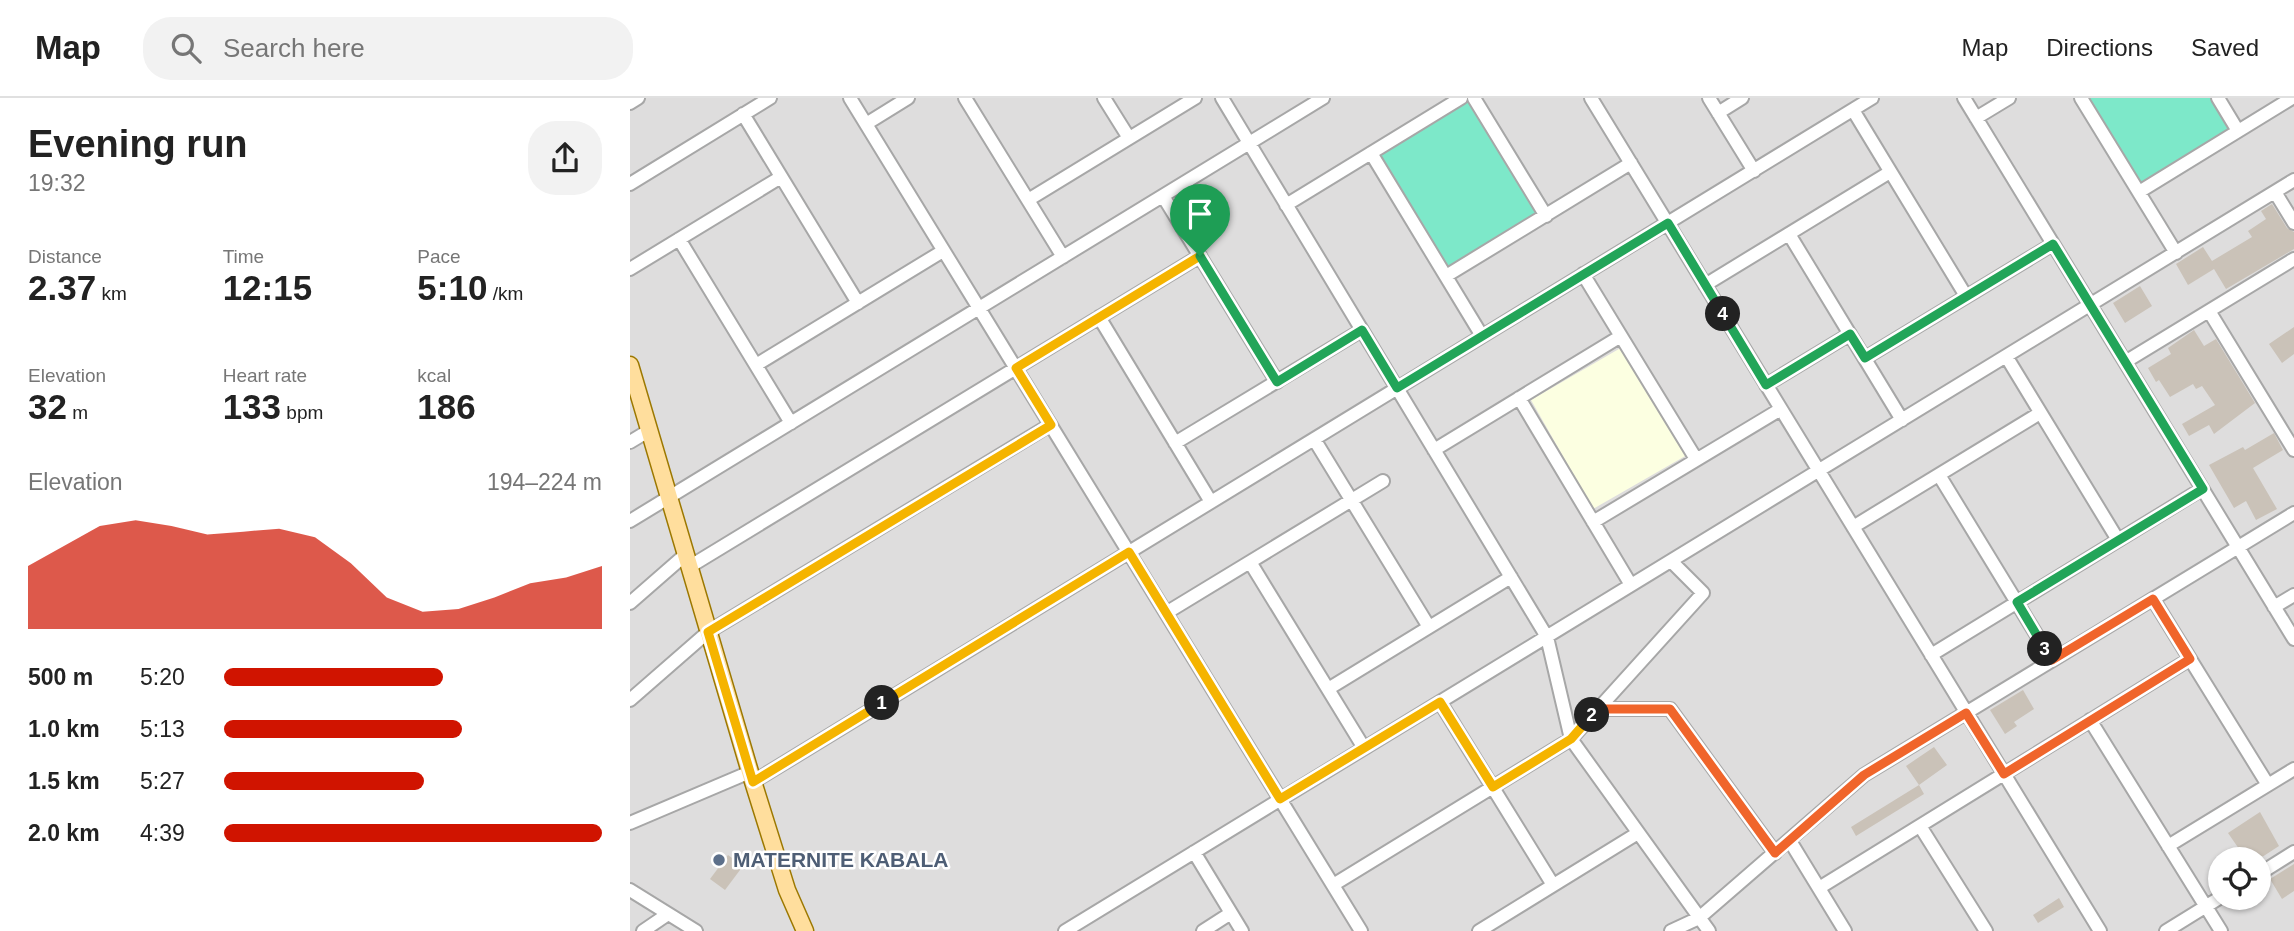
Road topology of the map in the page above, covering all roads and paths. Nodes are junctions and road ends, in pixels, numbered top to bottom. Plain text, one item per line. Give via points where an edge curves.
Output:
1 (638, 98) edge
2 (770, 98) edge
3 (850, 98) edge
4 (908, 98) edge
5 (965, 98) edge
6 (1104, 98) edge
7 (1195, 98) edge
8 (1222, 98) edge
9 (1324, 98) edge
10 (1461, 98) edge
11 (1474, 98) edge
12 (1591, 98) edge
13 (1709, 98) edge
14 (1742, 98) edge
15 (1872, 98) edge
16 (1964, 98) edge
17 (2009, 98) edge
18 (2081, 98) edge
19 (2218, 98) edge
20 (2292, 98) edge
21 (630, 103) edge
22 (1853, 110) junction
23 (1718, 113) junction
24 (743, 114) junction
25 (1976, 118) junction
26 (866, 124) junction
27 (2238, 131) junction
28 (1129, 138) junction
29 (1249, 144) junction
30 (1371, 153) junction
31 (1631, 163) junction
32 (1754, 171) junction
33 (1890, 172) junction
34 (781, 177) junction
35 (2294, 180) edge
36 (630, 184) edge
37 (2139, 192) junction
38 (2275, 192) junction
39 (1163, 196) junction
40 (1028, 200) junction
41 (1286, 205) junction
42 (1545, 216) junction
43 (1668, 223) junction
44 (2294, 223) edge
45 (1789, 234) junction
46 (679, 239) junction
47 (2053, 244) junction
48 (943, 251) junction
49 (2176, 253) junction
50 (1200, 256) junction
51 (1063, 257) junction
52 (2294, 259) edge
53 (630, 269) edge
54 (1584, 274) junction
55 (1446, 276) junction
56 (1705, 285) junction
57 (1966, 296) junction
58 (858, 303) junction
59 (2090, 305) junction
60 (979, 308) junction
61 (2209, 311) junction
62 (1099, 317) junction
63 (1362, 330) junction
64 (1850, 334) junction
65 (1482, 336) junction
66 (1621, 336) junction
67 (2006, 356) junction
68 (1865, 358) junction
69 (2125, 362) junction
70 (630, 365) edge
71 (756, 365) junction
72 (1016, 368) junction
73 (1277, 382) junction
74 (1766, 385) junction
75 (1397, 388) junction
76 (1519, 398) junction
77 (1781, 409) junction
78 (2040, 413) junction
79 (1902, 420) junction
80 (791, 423) junction
81 (1051, 425) junction
82 (650, 430) junction
83 (2290, 435) edge
84 (1314, 439) junction
85 (630, 442) edge
86 (1175, 443) junction
87 (1434, 450) junction
88 (2294, 450) edge
89 (1696, 459) junction
90 (1819, 471) junction
91 (1939, 475) junction
92 (1383, 481) dead end
93 (2203, 489) junction
94 (670, 497) junction
95 (1352, 500) junction
96 (1211, 502) junction
97 (2294, 513) edge
98 (630, 521) edge
99 (1593, 522) junction
100 (1853, 527) junction
101 (2118, 540) junction
102 (2238, 547) junction
103 (1129, 552) junction
104 (687, 561) junction
105 (1671, 561) junction
106 (1250, 562) junction
107 (1511, 577) junction
108 (1631, 585) junction
109 (2294, 595) edge
110 (2153, 599) junction
111 (2017, 602) junction
112 (630, 603) edge
113 (2274, 607) junction
114 (1166, 613) junction
115 (1429, 627) junction
116 (708, 632) junction
117 (1547, 637) junction
118 (2294, 639) edge
119 (1931, 655) junction
120 (2190, 659) junction
121 (2052, 660) junction
122 (1328, 689) junction
123 (630, 700) edge
124 (1440, 702) junction
125 (1598, 709) junction
126 (1966, 713) junction
127 (2090, 720) junction
128 (1571, 739) junction
129 (1364, 748) junction
130 (2294, 769) edge
131 (2004, 774) junction
132 (751, 777) junction
133 (2268, 785) junction
134 (1493, 787) junction
135 (1280, 799) junction
136 (630, 823) edge
137 (1920, 825) junction
138 (1638, 833) junction
139 (1790, 841) junction
140 (2168, 846) junction
141 (1194, 852) junction
142 (2294, 852) edge
143 (1775, 853) junction
144 (2271, 866) edge
145 (1333, 885) junction
146 (1553, 885) junction
147 (1819, 888) junction
148 (630, 890) edge
149 (2206, 907) junction
150 (1231, 913) junction
151 (668, 914) junction
152 (1699, 918) junction
153 (802, 930) edge
154 (643, 931) edge
155 (696, 931) edge
156 (1065, 931) edge
157 (1203, 931) edge
158 (1242, 931) edge
159 (1361, 931) edge
160 (1479, 931) edge
161 (1671, 931) edge
162 (1709, 931) edge
163 (1845, 931) edge
164 (1986, 931) edge
165 (2099, 931) edge
166 (2166, 931) edge
167 (2221, 931) edge

1 - 21 street
2 - 24 street
3 - 26 street
4 - 26 street
5 - 40 street
6 - 28 street
7 - 28 street
8 - 29 street
9 - 29 street
10 - 30 street
11 - 42 street
12 - 31 street
13 - 23 street
14 - 23 street
15 - 22 street
16 - 25 street
17 - 25 street
18 - 37 street
19 - 27 street
20 - 27 street
22 - 32 street
22 - 33 street
23 - 32 street
24 - 34 street
24 - 36 street
25 - 47 street
26 - 48 street
27 - 37 street
28 - 40 street
29 - 39 street
29 - 41 street
30 - 41 street
30 - 55 street
31 - 42 street
31 - 43 street
32 - 43 street
33 - 45 street
33 - 57 street
34 - 46 street
34 - 58 street
35 - 38 street
37 - 49 street
38 - 44 street
38 - 49 street
39 - 50 street
39 - 51 street
40 - 51 street
41 - 63 street
42 - 55 street
43 - 54 street
43 - 56 street
45 - 56 street
45 - 64 street
46 - 53 street
46 - 71 street
47 - 57 street
47 - 59 street
48 - 58 street
48 - 60 street
49 - 59 street
50 - 62 street
50 - 73 street
51 - 60 street
52 - 61 street
54 - 65 street
54 - 66 street
55 - 65 street
56 - 74 street
57 - 68 street
58 - 71 street
59 - 67 street
59 - 69 street
60 - 72 street
60 - 80 street
61 - 69 street
61 - 83 street
62 - 72 street
62 - 86 street
63 - 73 street
63 - 75 street
64 - 68 street
64 - 74 street
65 - 75 street
66 - 76 street
66 - 89 street
67 - 78 street
67 - 79 street
68 - 79 street
69 - 93 street
70 - 82 main road
71 - 80 street
72 - 81 street
72 - 104 street
73 - 86 street
74 - 77 street
75 - 84 street
75 - 87 street
76 - 87 street
76 - 99 street
77 - 89 street
77 - 90 street
78 - 91 street
78 - 101 street
79 - 90 street
80 - 94 street
81 - 103 street
81 - 116 street
82 - 85 street
82 - 94 main road
83 - 88 street
84 - 95 street
84 - 96 street
86 - 96 street
87 - 107 street
89 - 99 street
90 - 100 street
90 - 105 street
91 - 100 street
91 - 111 street
92 - 95 street
93 - 101 street
93 - 102 street
94 - 98 street
94 - 104 main road
95 - 106 street
95 - 115 street
96 - 103 street
97 - 102 street
99 - 108 street
100 - 119 street
101 - 111 street
102 - 110 street
102 - 113 street
103 - 114 street
103 - 132 street
104 - 112 street
104 - 116 main road
105 - 108 street
105 - 125 street via 1703,593
106 - 114 street
106 - 122 street
107 - 115 street
107 - 117 street
108 - 117 street
109 - 113 street
110 - 120 street
110 - 121 street
111 - 119 street
111 - 121 street
113 - 118 street
114 - 135 street
115 - 122 street
116 - 123 street
116 - 132 main road
117 - 124 street
117 - 128 street
119 - 126 street
120 - 127 street
120 - 133 street
121 - 126 street
122 - 129 street
124 - 129 street
124 - 134 street
125 - 128 street
125 - 143 street via 1670,709
126 - 131 street
126 - 139 street via 1864,775
127 - 131 street
127 - 140 street
128 - 134 street
128 - 138 street
129 - 135 street
130 - 133 street
131 - 137 street
131 - 165 street
132 - 136 street
132 - 153 main road
133 - 140 street
134 - 145 street
134 - 146 street
135 - 141 street
135 - 145 street
137 - 147 street
137 - 164 street
138 - 146 street
138 - 152 street
139 - 143 street
139 - 147 street
140 - 149 street
141 - 150 street
141 - 156 street
142 - 144 street
143 - 152 street
145 - 159 street
146 - 160 street
147 - 163 street
148 - 151 street
149 - 166 street
149 - 167 street
150 - 157 street
150 - 158 street
151 - 154 street
151 - 155 street
152 - 161 street
152 - 162 street

